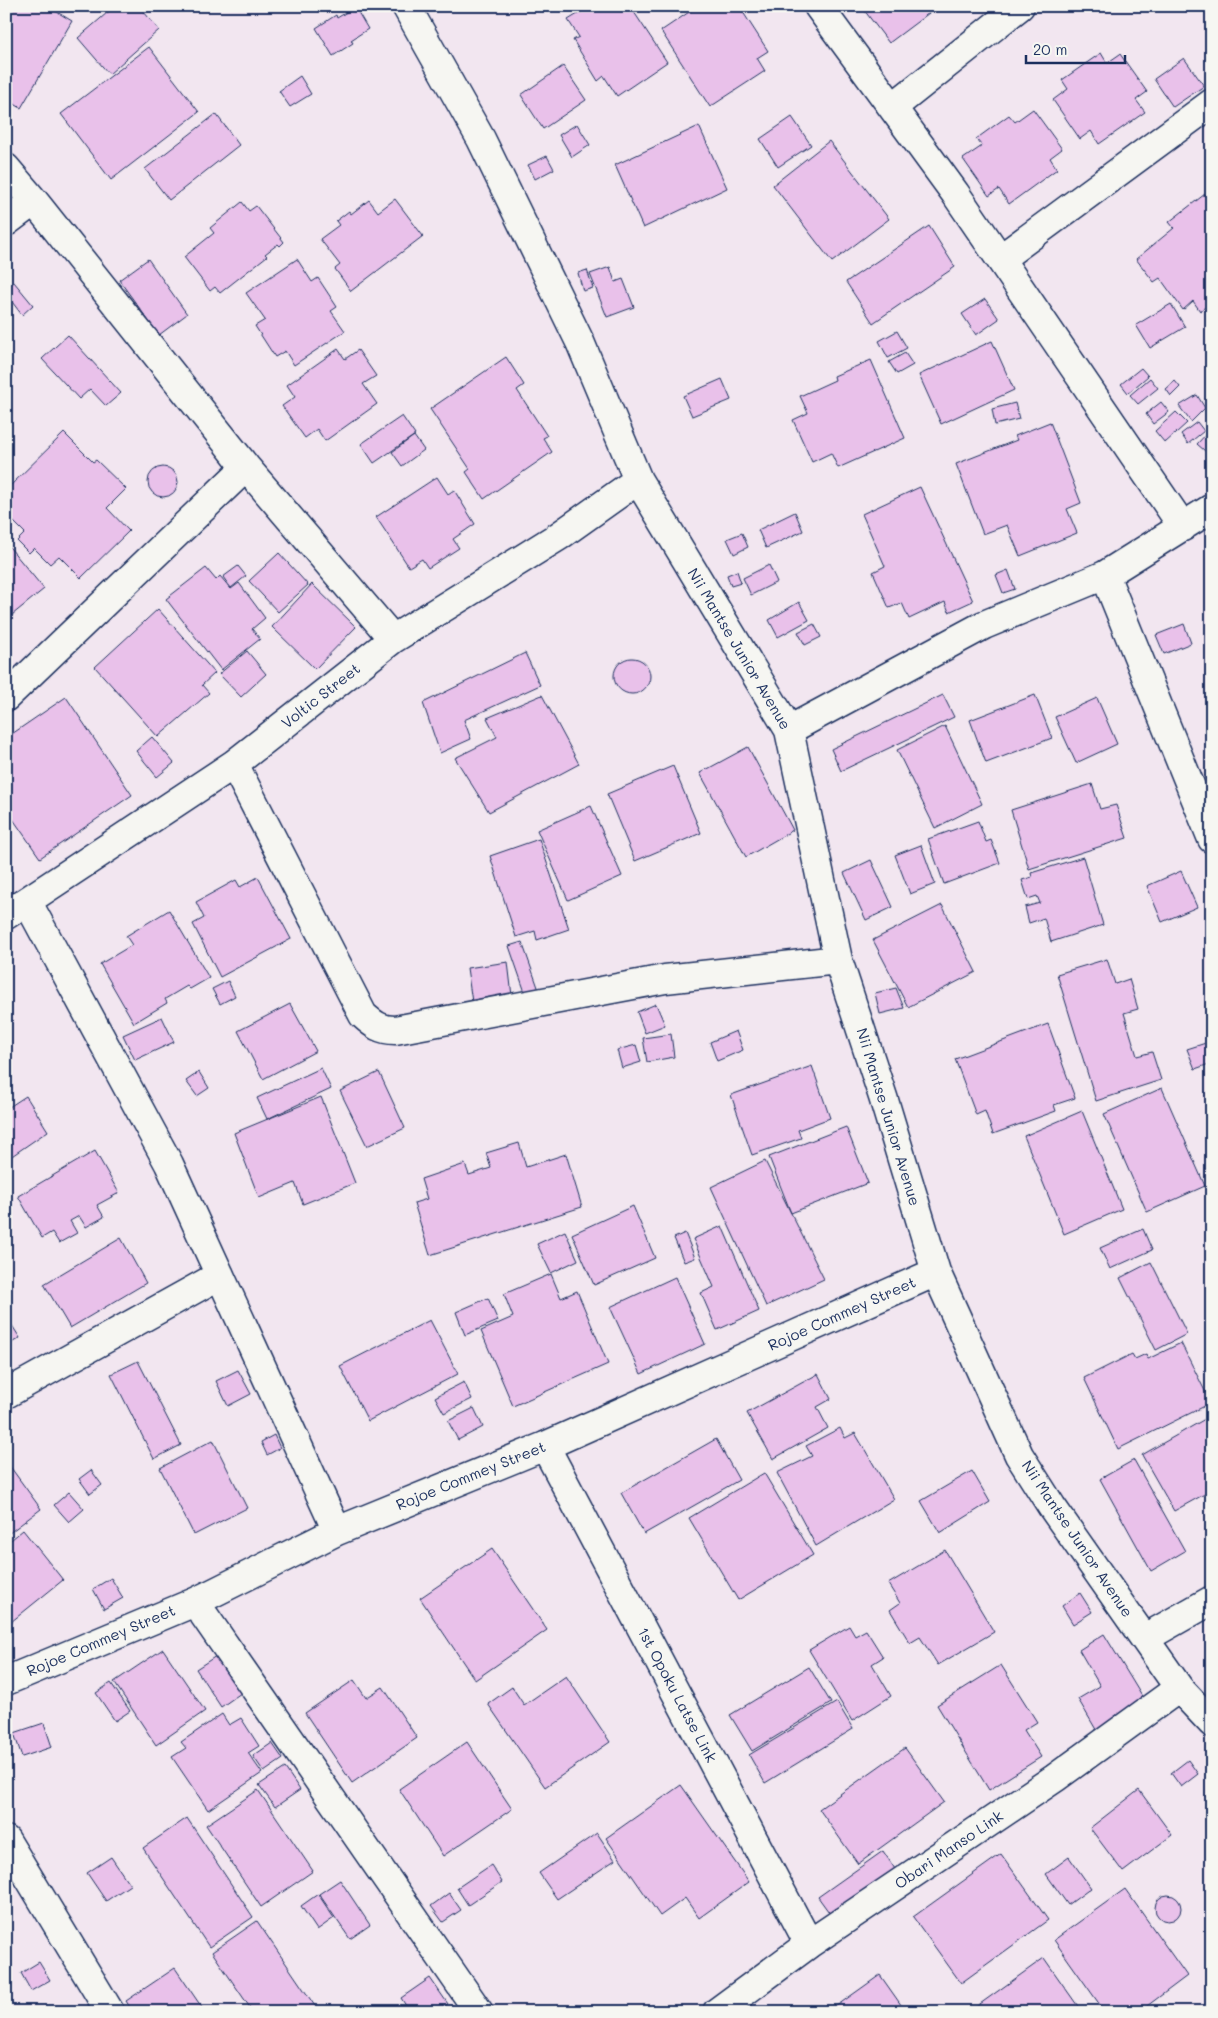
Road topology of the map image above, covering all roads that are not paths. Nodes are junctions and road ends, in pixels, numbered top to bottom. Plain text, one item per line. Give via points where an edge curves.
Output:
1 (406, 6) edge
2 (818, 6) edge
3 (1020, 6) edge
4 (1212, 103) edge
5 (893, 107) junction
6 (6, 168) edge
7 (34, 201) junction
8 (6, 222) edge
9 (1000, 259) junction
10 (246, 467) junction
11 (638, 480) junction
12 (1212, 508) edge
13 (1183, 527) junction
14 (1105, 575) junction
15 (393, 639) junction
16 (6, 697) edge
17 (789, 730) junction
18 (234, 764) junction
19 (1212, 839) edge
20 (17, 908) edge
21 (838, 960) junction
22 (936, 1272) junction
23 (220, 1275) junction
24 (6, 1394) edge
25 (545, 1446) junction
26 (337, 1531) junction
27 (1212, 1600) edge
28 (195, 1602) junction
29 (1145, 1638) junction
30 (6, 1681) edge
31 (1179, 1688) junction
32 (1212, 1723) edge
33 (6, 1840) edge
34 (809, 1944) junction
35 (110, 2012) edge
36 (479, 2012) edge
37 (717, 2012) edge

1 - 11 street, Nii Mantse Junior Avenue via 507,192 580,342
2 - 5 street
3 - 5 street
4 - 9 street
5 - 9 street
6 - 7 street
7 - 8 street
7 - 10 street
9 - 13 street
10 - 15 street
10 - 16 street
11 - 15 street, Voltic Street via 559,536
11 - 17 street, Nii Mantse Junior Avenue
12 - 13 street
13 - 14 street
14 - 17 street via 984,625
14 - 19 street
15 - 18 street, Voltic Street
17 - 21 street, Nii Mantse Junior Avenue
18 - 20 street, Voltic Street
18 - 21 street via 363,1015 383,1030 665,980
20 - 23 street via 169,1164
21 - 22 street, Nii Mantse Junior Avenue
22 - 25 street, Rojoe Commey Street
22 - 29 street, Nii Mantse Junior Avenue via 1019,1455
23 - 24 street
23 - 26 street
25 - 26 street, Rojoe Commey Street
25 - 34 street, 1st Opoku Latse Link
26 - 28 street, Rojoe Commey Street
27 - 29 street
28 - 30 street, Rojoe Commey Street
28 - 36 street
29 - 31 street, Nii Mantse Junior Avenue
31 - 32 street, Nii Mantse Junior Avenue
31 - 34 street, Obari Manso Link via 1055,1778
33 - 35 street
34 - 37 street, Obari Manso Link

